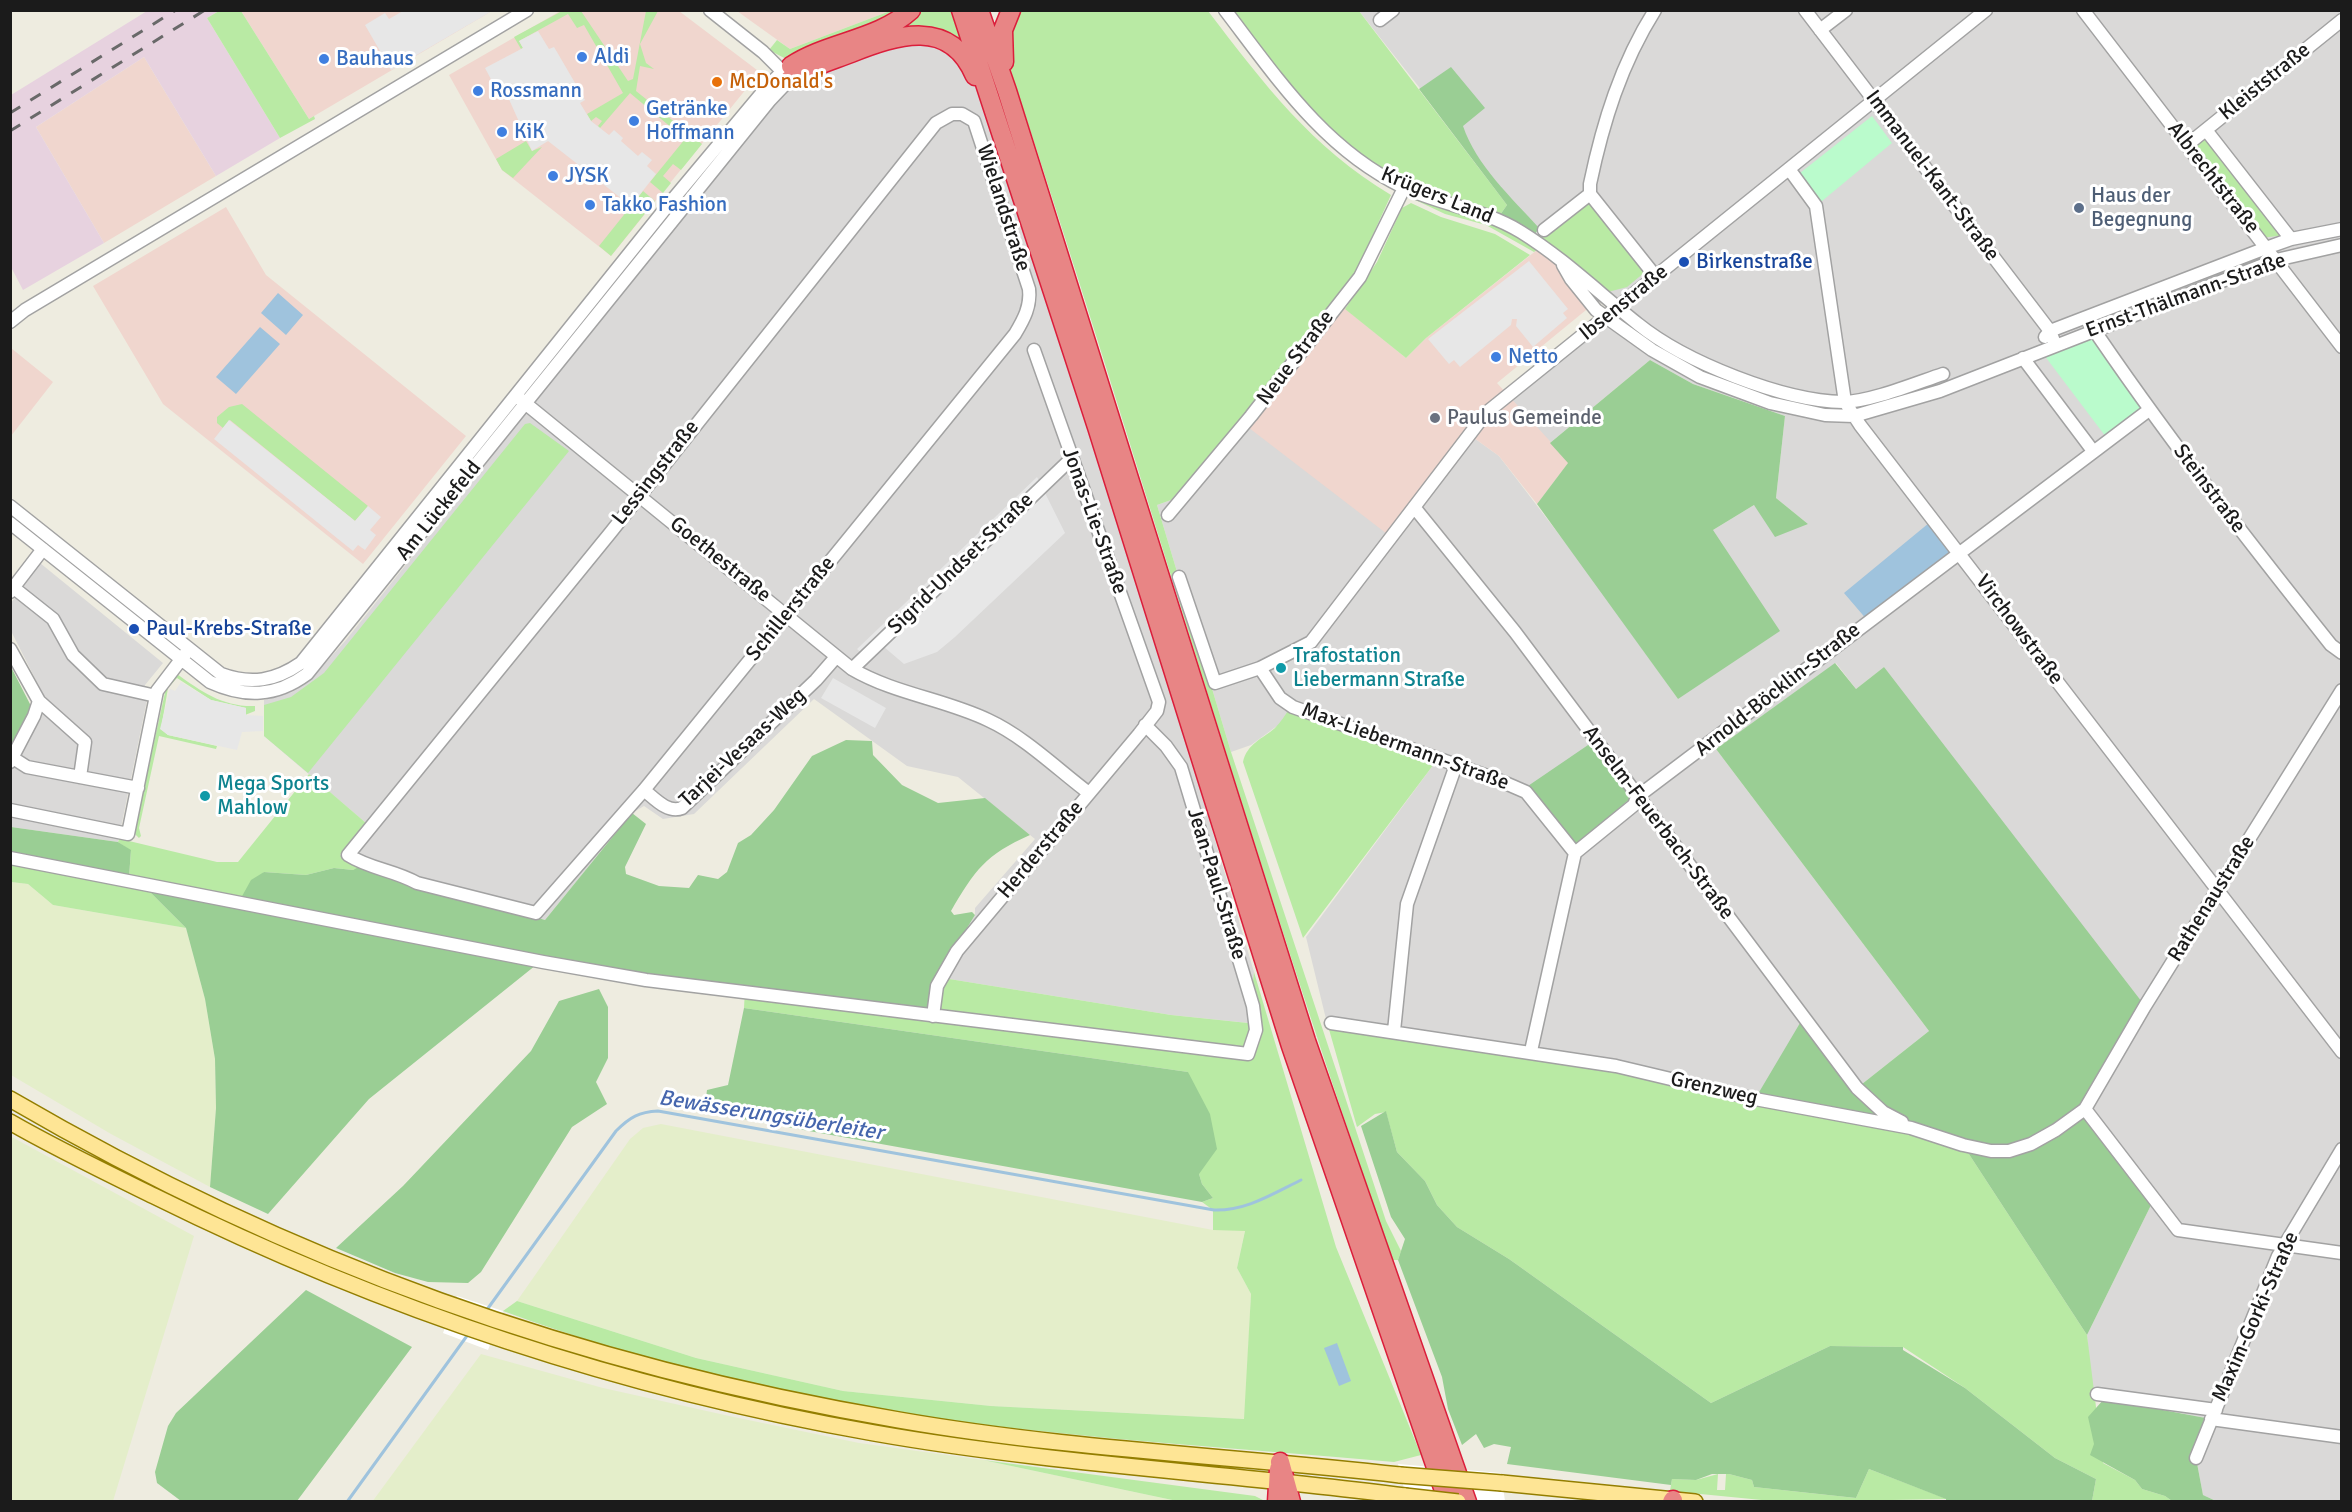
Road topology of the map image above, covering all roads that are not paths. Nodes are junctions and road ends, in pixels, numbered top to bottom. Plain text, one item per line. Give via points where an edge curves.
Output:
1 (527, 10) edge
2 (711, 10) edge
3 (910, 10) edge
4 (961, 10) edge
5 (979, 10) edge
6 (1011, 10) edge
7 (1226, 10) edge
8 (1392, 10) edge
9 (1655, 10) edge
10 (1805, 10) edge
11 (1846, 10) edge
12 (1986, 10) edge
13 (2083, 10) edge
14 (1380, 20) dead end
15 (2342, 20) edge
16 (1820, 30) junction
17 (787, 75) junction
18 (1007, 91) junction
19 (1873, 100) junction
20 (974, 121) joint
21 (2206, 130) junction
22 (2187, 145) junction
23 (1006, 147) junction
24 (1789, 169) junction
25 (1404, 188) junction
26 (1590, 194) junction
27 (2342, 229) edge
28 (1544, 230) dead end
29 (2291, 239) junction
30 (2342, 245) edge
31 (2266, 248) junction
32 (2276, 260) junction
33 (1563, 264) junction
34 (1656, 277) junction
35 (1030, 296) joint
36 (1617, 306) junction
37 (1605, 316) junction
38 (2086, 318) junction
39 (10, 322) edge
40 (2094, 329) junction
41 (2050, 331) junction
42 (2055, 344) junction
43 (2342, 347) edge
44 (1034, 350) dead end
45 (2028, 356) junction
46 (1943, 374) dead end
47 (520, 399) junction
48 (1845, 402) junction
49 (2149, 410) junction
50 (1854, 416) junction
51 (2093, 452) junction
52 (1071, 459) junction
53 (639, 494) junction
54 (10, 506) edge
55 (1414, 507) junction
56 (1168, 515) dead end
57 (10, 523) edge
58 (42, 549) junction
59 (1959, 552) junction
60 (1179, 577) dead end
61 (12, 590) edge
62 (786, 615) junction
63 (10, 649) edge
64 (2342, 653) edge
65 (184, 655) junction
66 (836, 657) junction
67 (1260, 668) junction
68 (852, 669) junction
69 (2342, 690) edge
70 (1157, 692) joint
71 (156, 696) junction
72 (39, 701) junction
73 (1145, 725) junction
74 (12, 760) edge
75 (1456, 765) junction
76 (80, 777) junction
77 (138, 788) junction
78 (644, 790) junction
79 (1089, 793) junction
80 (1637, 797) junction
81 (10, 810) edge
82 (1575, 853) junction
83 (10, 858) edge
84 (2217, 892) junction
85 (536, 913) joint
86 (933, 1016) junction
87 (1331, 1023) dead end
88 (1394, 1031) junction
89 (1531, 1051) junction
90 (2342, 1052) edge
91 (10, 1099) edge
92 (2085, 1109) junction
93 (10, 1122) edge
94 (1911, 1128) junction
95 (2342, 1149) edge
96 (2285, 1245) junction
97 (2342, 1253) edge
98 (2097, 1394) dead end
99 (2214, 1414) junction
100 (2342, 1437) edge
101 (2196, 1458) dead end
102 (1280, 1462) junction
103 (1284, 1490) edge
104 (1673, 1501) edge
105 (1277, 1502) edge
106 (1448, 1502) edge
107 (1458, 1502) edge
108 (1467, 1502) edge
109 (1695, 1502) edge

1 - 39 street
2 - 17 street
3 - 17 highway via 894,23 822,49
4 - 23 highway
5 - 18 highway
6 - 18 highway via 1003,39
7 - 25 street, Krügers Land via 1313,122 1352,157
8 - 14 street
9 - 26 street via 1627,62 1606,115
10 - 16 street, Immanuel-Kant-Straße
11 - 16 street
12 - 19 street, Ibsenstraße
13 - 22 street, Albrechtstraße
15 - 21 street, Kleiststraße
16 - 19 street, Immanuel-Kant-Straße
17 - 23 highway via 892,37 919,34 938,38 958,50 972,69
17 - 47 street, Am Lückefeld
18 - 108 highway via 1306,1041
19 - 24 street, Ibsenstraße
19 - 41 street, Immanuel-Kant-Straße
20 - 35 street, Wielandstraße
20 - 53 street, Lessingstraße via 962,114 952,114 936,123
21 - 22 street, Kleiststraße
21 - 29 street, Albrechtstraße
22 - 31 street, Albrechtstraße
23 - 106 highway via 1291,1046
24 - 34 street, Ibsenstraße
24 - 48 street, Virchowstraße via 1816,206
25 - 33 street, Krügers Land via 1508,224
25 - 56 street, Neue Straße via 1360,277
26 - 28 street
26 - 34 street
27 - 29 street, Ernst-Thälmann-Straße
29 - 31 street, Ernst-Thälmann-Straße
30 - 32 street, Ernst-Thälmann-Straße
31 - 32 street, Albrechtstraße
31 - 38 street, Ernst-Thälmann-Straße
32 - 40 street, Ernst-Thälmann-Straße
32 - 43 street, Albrechtstraße
33 - 36 street, Krügers Land
33 - 37 street, Krügers Land via 1596,310
34 - 36 street, Ibsenstraße
35 - 62 street, Schillerstraße via 1015,334
36 - 37 street, Ibsenstraße
36 - 48 street via 1668,344 1733,375 1796,394
37 - 50 street, Ernst-Thälmann-Straße via 1652,350 1700,376 1770,403 1825,415
37 - 55 street, Ibsenstraße via 1486,413
38 - 40 street, Steinstraße
38 - 41 street, Ernst-Thälmann-Straße
40 - 42 street, Ernst-Thälmann-Straße
40 - 49 street, Steinstraße
41 - 42 street, Immanuel-Kant-Straße
41 - 45 street
42 - 45 street, Ernst-Thälmann-Straße
44 - 52 street, Jonas-Lie-Straße
45 - 50 street, Ernst-Thälmann-Straße via 1940,391
45 - 51 street
46 - 48 street
47 - 53 street, Goethestraße
47 - 65 street, Am Lückefeld via 307,674 293,684 267,693 238,692 210,682
48 - 50 street, Virchowstraße
49 - 51 street, Arnold-Böcklin-Straße
49 - 64 street, Steinstraße via 2331,645
50 - 59 street, Virchowstraße
51 - 59 street, Arnold-Böcklin-Straße
52 - 68 street, Sigrid-Undset-Straße
52 - 70 street, Jonas-Lie-Straße
53 - 62 street, Goethestraße
53 - 85 street, Lessingstraße via 348,855 364,865 400,874 417,883
54 - 65 street, Am Lückefeld
55 - 67 street, Ibsenstraße via 1311,642
55 - 80 street, Anselm-Feuerbach-Straße via 1515,632
57 - 58 street, Am Lückefeld
58 - 61 street
58 - 65 street, Am Lückefeld
59 - 80 street, Arnold-Böcklin-Straße
59 - 84 street, Virchowstraße
60 - 67 street, Ibsenstraße via 1215,683
61 - 71 street via 53,619 73,655 103,684
62 - 66 street, Goethestraße
62 - 78 street, Schillerstraße
63 - 72 street
65 - 71 street
66 - 68 street, Goethestraße
66 - 78 street, Tarjei-Vesaas-Weg via 682,808 669,809
67 - 75 street, Max-Liebermann-Straße via 1280,698 1293,707
68 - 79 street, Goethestraße via 885,686 953,706 1002,727
69 - 84 street, Rathenaustraße
70 - 73 street, Herderstraße via 1157,711
71 - 77 street
72 - 74 street
72 - 76 street via 85,742
73 - 79 street, Herderstraße
73 - 86 street, Jean-Paul-Straße via 1181,767 1253,1006 1256,1030 1248,1054
74 - 76 street via 27,767
75 - 82 street, Max-Liebermann-Straße via 1526,792
75 - 88 street via 1407,904
76 - 77 street
77 - 81 street via 128,834
78 - 85 street, Schillerstraße
79 - 86 street, Herderstraße via 957,951 937,986
80 - 82 street, Arnold-Böcklin-Straße via 1634,805
80 - 94 street, Anselm-Feuerbach-Straße via 1857,1088 1883,1112
82 - 89 street
83 - 86 street via 646,980
84 - 90 street, Virchowstraße
84 - 92 street, Rathenaustraße
87 - 88 street, Grenzweg
88 - 89 street, Grenzweg
89 - 94 street, Grenzweg
91 - 102 main road via 222,1212 353,1269 498,1323 670,1373 899,1420 1065,1443
92 - 94 street, Grenzweg via 2031,1144 2009,1151 1963,1145
92 - 96 street via 2178,1230
93 - 103 main road via 74,1159 235,1236 324,1275 492,1338 699,1397 864,1431
95 - 96 street, Maxim-Gorki-Straße
96 - 97 street
96 - 99 street, Maxim-Gorki-Straße
98 - 99 street
99 - 100 street
99 - 101 street, Maxim-Gorki-Straße
102 - 103 highway
102 - 104 main road, bridge
103 - 105 highway
103 - 107 main road, bridge
104 - 109 main road

